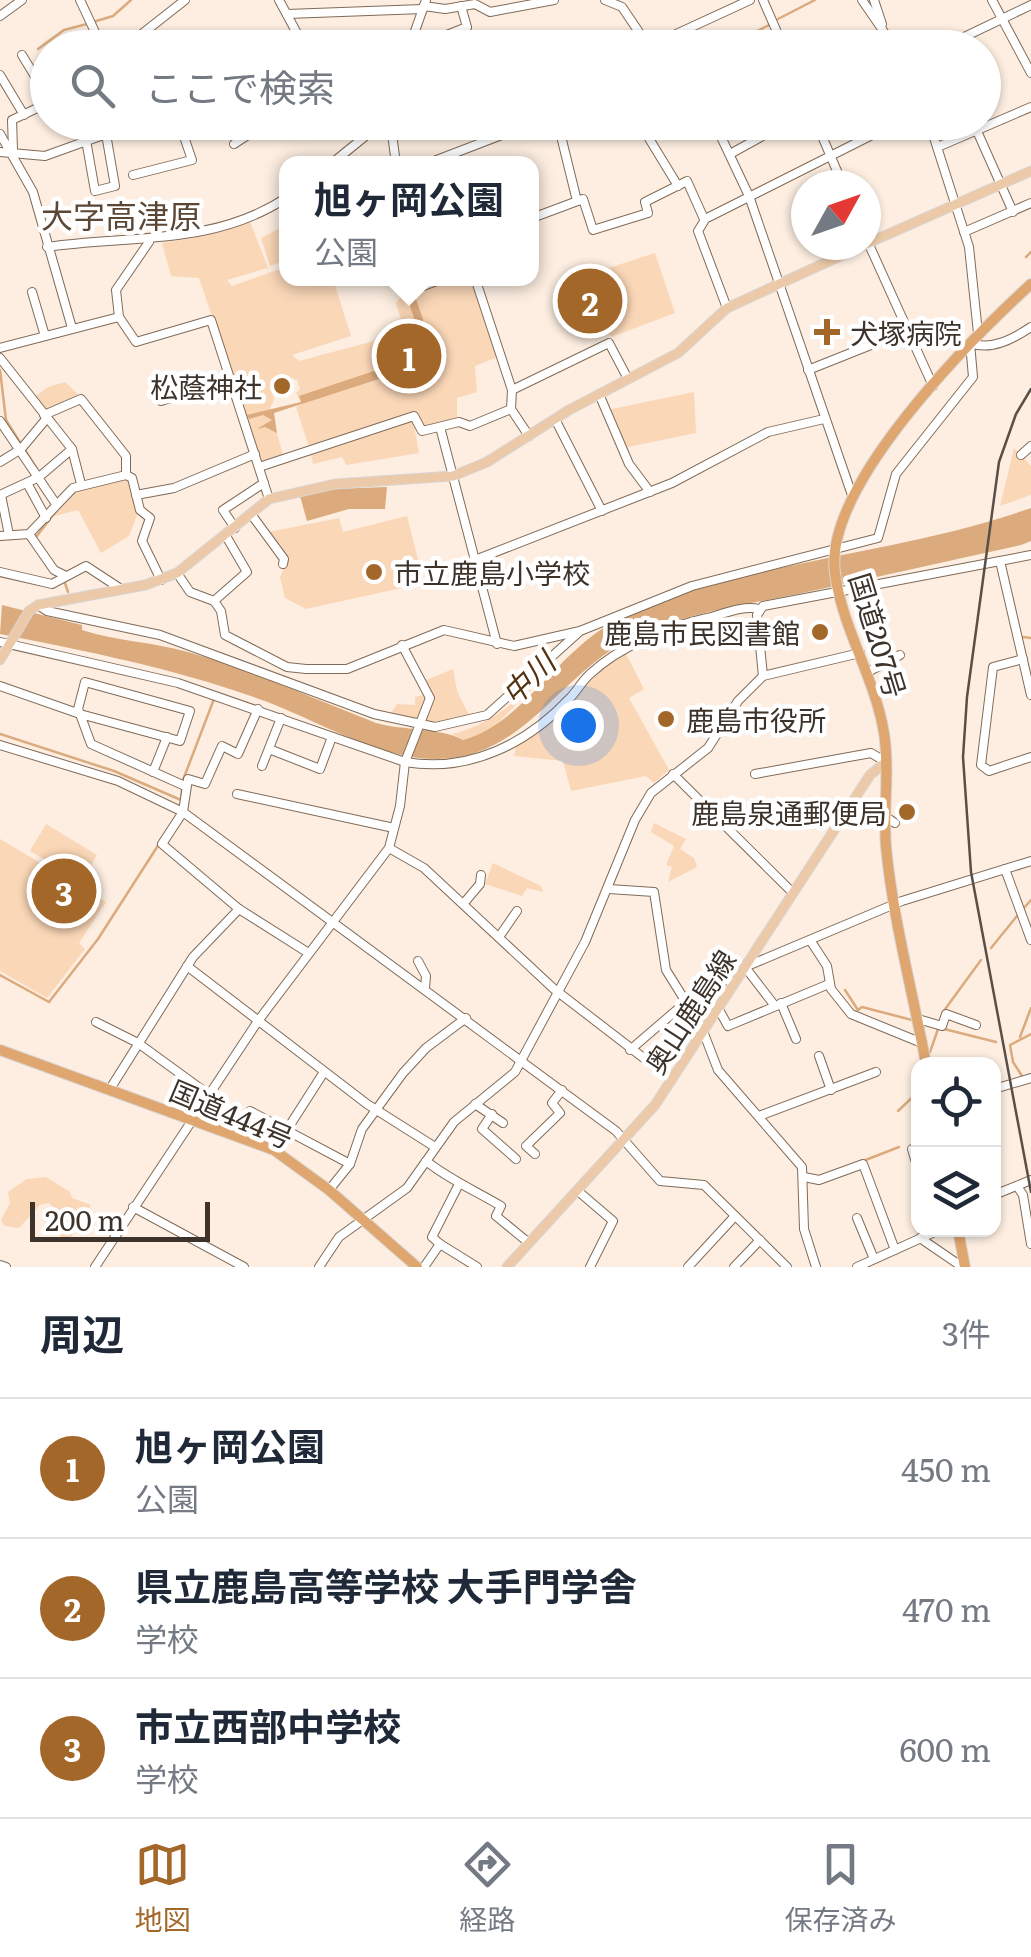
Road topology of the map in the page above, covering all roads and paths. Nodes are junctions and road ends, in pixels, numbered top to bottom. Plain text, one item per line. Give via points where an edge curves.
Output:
1 (22, 0) edge
2 (80, 0) edge
3 (184, 0) edge
4 (279, 0) edge
5 (554, 0) edge
6 (605, 0) edge
7 (750, 0) edge
8 (763, 0) edge
9 (862, 0) edge
10 (874, 0) edge
11 (992, 0) edge
12 (425, 5) edge
13 (1031, 5) edge
14 (462, 6) junction
15 (287, 14) junction
16 (0, 16) edge
17 (1000, 20) junction
18 (93, 30) edge
19 (146, 30) edge
20 (295, 30) edge
21 (417, 30) edge
22 (459, 30) edge
23 (639, 30) edge
24 (685, 30) edge
25 (776, 30) edge
26 (883, 30) edge
27 (883, 30) edge
28 (979, 30) edge
29 (22, 54) dead end
30 (30, 68) edge
31 (1031, 73) edge
32 (0, 75) edge
33 (1031, 107) edge
34 (30, 111) edge
35 (24, 115) junction
36 (1001, 117) edge
37 (0, 134) edge
38 (86, 140) joint
39 (107, 140) edge
40 (185, 140) edge
41 (240, 140) edge
42 (490, 140) edge
43 (562, 140) edge
44 (650, 140) edge
45 (723, 140) edge
46 (755, 140) edge
47 (824, 140) edge
48 (861, 140) edge
49 (937, 140) edge
50 (950, 140) edge
51 (980, 140) edge
52 (234, 144) dead end
53 (940, 146) junction
54 (13, 150) junction
55 (0, 152) edge
56 (730, 154) junction
57 (831, 155) junction
58 (451, 156) edge
59 (838, 170) edge
60 (1031, 171) edge
61 (133, 174) dead end
62 (1000, 184) junction
63 (678, 186) junction
64 (749, 196) junction
65 (279, 201) edge
66 (578, 201) junction
67 (956, 202) junction
68 (1031, 203) edge
69 (1013, 212) junction
70 (539, 215) edge
71 (708, 217) junction
72 (964, 232) junction
73 (881, 236) edge
74 (149, 242) junction
75 (47, 248) junction
76 (829, 260) edge
77 (874, 260) edge
78 (778, 283) junction
79 (1031, 284) edge
80 (423, 286) edge
81 (479, 286) edge
82 (418, 288) dead end
83 (32, 292) dead end
84 (727, 308) junction
85 (118, 317) junction
86 (1031, 327) edge
87 (72, 328) junction
88 (906, 331) junction
89 (978, 332) junction
90 (45, 336) junction
91 (970, 342) junction
92 (0, 348) edge
93 (0, 358) edge
94 (808, 370) junction
95 (230, 378) junction
96 (628, 380) junction
97 (933, 386) junction
98 (512, 390) junction
99 (600, 394) junction
100 (161, 401) dead end
101 (511, 409) junction
102 (45, 416) junction
103 (555, 418) junction
104 (824, 419) junction
105 (0, 422) edge
106 (440, 426) junction
107 (529, 436) junction
108 (1031, 446) edge
109 (21, 449) junction
110 (72, 450) junction
111 (255, 454) junction
112 (1022, 454) dead end
113 (0, 462) edge
114 (260, 467) junction
115 (126, 475) junction
116 (453, 476) junction
117 (38, 477) junction
118 (264, 482) junction
119 (27, 483) junction
120 (81, 484) junction
121 (650, 492) junction
122 (136, 494) junction
123 (0, 495) edge
124 (853, 498) junction
125 (269, 499) junction
126 (56, 504) junction
127 (602, 510) junction
128 (251, 514) junction
129 (46, 518) junction
130 (235, 528) junction
131 (29, 534) junction
132 (5, 536) edge
133 (226, 536) junction
134 (834, 551) junction
135 (1031, 555) edge
136 (474, 560) junction
137 (1000, 561) junction
138 (283, 564) dead end
139 (0, 572) edge
140 (178, 573) junction
141 (66, 576) junction
142 (161, 580) junction
143 (838, 589) junction
144 (121, 590) junction
145 (214, 601) junction
146 (33, 608) junction
147 (759, 609) junction
148 (580, 631) junction
149 (5, 643) edge
150 (497, 644) junction
151 (402, 645) junction
152 (860, 654) junction
153 (900, 655) dead end
154 (1023, 659) junction
155 (0, 660) edge
156 (866, 673) junction
157 (762, 676) junction
158 (0, 686) edge
159 (1031, 695) edge
160 (258, 710) junction
161 (80, 714) junction
162 (281, 718) junction
163 (416, 725) junction
164 (166, 737) junction
165 (332, 737) junction
166 (0, 745) edge
167 (268, 750) junction
168 (1031, 756) edge
169 (405, 762) junction
170 (886, 762) junction
171 (262, 766) dead end
172 (153, 772) junction
173 (673, 774) junction
174 (755, 774) dead end
175 (185, 786) junction
176 (237, 794) dead end
177 (183, 812) junction
178 (394, 828) junction
179 (388, 848) junction
180 (1031, 861) edge
181 (1006, 869) junction
182 (481, 874) dead end
183 (609, 889) junction
184 (792, 892) junction
185 (464, 903) junction
186 (896, 904) junction
187 (239, 909) junction
188 (517, 910) dead end
189 (333, 919) junction
190 (499, 937) junction
191 (810, 940) junction
192 (1031, 940) edge
193 (307, 952) junction
194 (418, 962) dead end
195 (187, 966) junction
196 (745, 967) junction
197 (735, 982) junction
198 (829, 984) junction
199 (425, 988) junction
200 (559, 992) junction
201 (686, 1002) junction
202 (778, 1004) junction
203 (718, 1008) junction
204 (466, 1018) junction
205 (918, 1019) junction
206 (258, 1021) junction
207 (96, 1022) dead end
208 (976, 1025) dead end
209 (700, 1034) junction
210 (796, 1039) dead end
211 (138, 1044) junction
212 (922, 1044) junction
213 (0, 1050) edge
214 (630, 1050) junction
215 (819, 1056) dead end
216 (925, 1057) edge
217 (523, 1061) junction
218 (324, 1072) junction
219 (876, 1072) dead end
220 (1031, 1078) edge
221 (672, 1079) junction
222 (1001, 1087) edge
223 (110, 1089) junction
224 (562, 1090) junction
225 (831, 1090) junction
226 (208, 1094) junction
227 (475, 1104) junction
228 (376, 1107) junction
229 (250, 1111) dead end
230 (492, 1114) junction
231 (759, 1116) junction
232 (192, 1118) junction
233 (503, 1124) dead end
234 (285, 1130) junction
235 (626, 1139) junction
236 (435, 1147) junction
237 (274, 1150) junction
238 (536, 1154) dead end
239 (516, 1159) dead end
240 (426, 1161) junction
241 (350, 1164) junction
242 (804, 1177) junction
243 (1031, 1180) edge
244 (458, 1186) junction
245 (1017, 1186) junction
246 (328, 1190) junction
247 (578, 1192) junction
248 (1001, 1192) edge
249 (133, 1207) junction
250 (736, 1216) junction
251 (858, 1218) dead end
252 (365, 1220) junction
253 (959, 1237) edge
254 (920, 1238) joint
255 (760, 1240) junction
256 (529, 1243) junction
257 (440, 1244) junction
258 (1031, 1244) edge
259 (895, 1250) junction
260 (874, 1259) junction
261 (781, 1265) edge
262 (964, 1265) edge
263 (95, 1267) edge
264 (244, 1267) edge
265 (319, 1267) edge
266 (420, 1267) edge
267 (477, 1267) edge
268 (507, 1267) edge
269 (590, 1267) edge
270 (688, 1267) edge
271 (734, 1267) edge
272 (816, 1267) edge
273 (857, 1267) edge

1 - 16 street
2 - 18 street
3 - 19 street
4 - 15 street
5 - 14 street via 490,12
6 - 23 street via 629,14
7 - 24 street
8 - 25 street
9 - 26 street
10 - 27 street
11 - 17 street
12 - 14 street
12 - 15 street
12 - 21 street
13 - 17 street
14 - 22 street via 467,27
15 - 20 street
17 - 28 street
17 - 31 street
29 - 30 street
32 - 35 street
33 - 36 street
34 - 35 street
35 - 54 street via 12,120
37 - 54 street
38 - 39 street via 95,192 115,186
38 - 54 street via 45,156
40 - 61 street via 192,160
41 - 52 street
42 - 58 street
43 - 66 street
44 - 63 street
45 - 56 street
46 - 56 street
47 - 57 street
48 - 57 street
49 - 53 street
50 - 53 street
51 - 62 street
53 - 67 street
54 - 55 street
54 - 75 street via 33,192
56 - 64 street
57 - 59 street
57 - 64 street
60 - 62 main road
62 - 67 main road
62 - 69 street
63 - 66 street via 644,202 648,213 594,230 583,199
63 - 71 street via 690,183
64 - 71 street
64 - 78 street
65 - 74 street via 222,227
66 - 70 street
67 - 72 street
67 - 73 main road
68 - 69 street
69 - 72 street
71 - 84 street via 698,231
72 - 89 street
74 - 75 street via 106,238
74 - 85 street via 116,290
75 - 87 street
76 - 78 main road
77 - 88 street
78 - 84 main road
78 - 94 street
79 - 89 highway, 国道207号
80 - 82 street
81 - 98 street
83 - 90 street
84 - 96 main road via 678,352
85 - 87 street
85 - 95 street via 136,342 211,320
86 - 91 street via 994,344
87 - 90 street
88 - 94 street
88 - 97 street
89 - 91 highway, 国道207号
90 - 92 street
91 - 97 highway, 国道207号
91 - 134 street via 973,377 896,474 882,534
93 - 102 street
94 - 104 street
95 - 100 street
95 - 111 street
96 - 98 street via 609,342
96 - 99 main road
97 - 124 highway, 国道207号
98 - 101 street
99 - 103 main road
99 - 121 street via 628,464
101 - 106 street via 470,426
101 - 107 street
102 - 109 street
102 - 110 street
102 - 115 street via 80,399 126,456
103 - 107 main road
103 - 127 street
104 - 121 street via 755,437
104 - 124 street
105 - 109 street
106 - 114 street via 422,431 414,416
106 - 116 street
107 - 116 main road
108 - 112 street
109 - 113 street
109 - 117 street
110 - 117 street
110 - 120 street
111 - 114 street
111 - 122 street via 174,488
114 - 118 street
115 - 120 street
115 - 122 street
116 - 125 main road via 335,484
116 - 136 street
117 - 119 street
117 - 126 street
118 - 125 street
118 - 130 street via 223,510
119 - 123 street
119 - 129 street
120 - 126 street
121 - 127 street
122 - 142 street via 150,518 142,541
123 - 132 street
124 - 134 highway, 国道207号
125 - 128 main road
126 - 129 street
127 - 136 street
128 - 130 main road
128 - 138 street
129 - 131 street
130 - 133 main road
131 - 132 street
131 - 141 street via 54,570
133 - 140 main road
133 - 145 street via 247,572
134 - 143 highway, 国道207号
134 - 148 street via 661,596
135 - 137 street
136 - 150 street
137 - 143 street
137 - 154 street
139 - 141 street via 52,584
140 - 142 main road
140 - 145 street via 190,592
141 - 144 street via 86,566
142 - 144 main road
143 - 147 street
143 - 152 highway, 国道207号
144 - 146 main road
145 - 151 street via 224,635 286,667 347,670
146 - 149 main road
146 - 163 street via 160,635
147 - 157 street
147 - 169 street via 694,621 624,650 514,744 456,763
148 - 150 street
148 - 163 street via 487,715 451,726
149 - 155 main road
149 - 160 street via 134,671
150 - 151 street via 444,630
151 - 163 street via 430,694
152 - 156 highway, 国道207号
152 - 157 street
153 - 156 street
154 - 159 street
154 - 168 street via 993,667 981,766 989,772
156 - 170 highway, 国道207号 via 882,720
157 - 173 street via 708,748
158 - 161 street
160 - 162 street
160 - 175 street via 238,754 222,746 205,784 188,779
161 - 164 street
161 - 164 street via 85,682 190,711 180,741
161 - 172 street via 91,744
162 - 165 street
162 - 167 street
163 - 169 street
164 - 172 street
165 - 167 street via 320,769
165 - 169 street
166 - 177 street via 118,781
167 - 171 street
169 - 178 street
170 - 174 street via 871,753
170 - 184 main road, 奥山鹿島線 via 870,775
170 - 186 highway, 国道207号
172 - 175 street
173 - 183 street via 644,802
173 - 184 street
175 - 177 street
176 - 178 street
177 - 187 street via 162,844
177 - 189 street
178 - 179 street
179 - 185 street
179 - 189 street
180 - 181 street
181 - 186 street
181 - 192 street
182 - 185 street
183 - 200 street
183 - 201 street via 654,892 663,957
184 - 196 main road, 奥山鹿島線
185 - 190 street
186 - 191 street
186 - 205 highway, 国道207号
187 - 193 street
187 - 195 street
188 - 190 street
189 - 193 street
189 - 199 street
190 - 200 street
191 - 196 street
191 - 198 street via 827,966
193 - 206 street
194 - 199 street
195 - 206 street
195 - 211 street
196 - 197 main road, 奥山鹿島線
196 - 202 street
197 - 201 street via 725,980
197 - 203 main road, 奥山鹿島線
198 - 202 street
198 - 212 street via 858,1020
199 - 204 street
200 - 214 street
200 - 217 street
201 - 209 street
201 - 214 street
202 - 203 street via 728,1026
202 - 210 street
203 - 209 main road, 奥山鹿島線
204 - 217 street
204 - 228 street via 426,1048
205 - 208 street via 942,1026 946,1014
205 - 212 highway, 国道207号
206 - 218 street
206 - 226 street
207 - 211 street
209 - 221 main road, 奥山鹿島線
209 - 231 street via 722,1076
211 - 223 street
211 - 226 street
212 - 216 highway, 国道207号
213 - 223 highway, 国道444号
214 - 221 street
215 - 225 street
217 - 224 street
217 - 227 street
218 - 228 street
218 - 234 street
219 - 225 street
220 - 222 street
221 - 235 main road, 奥山鹿島線
223 - 232 highway, 国道444号
224 - 235 street
224 - 238 street via 552,1103 560,1113 526,1146
225 - 231 street
226 - 232 street
227 - 230 street
227 - 236 street
228 - 236 street
228 - 241 street
229 - 234 street
230 - 233 street
230 - 239 street via 482,1129
231 - 242 street via 800,1162
232 - 237 highway, 国道444号
232 - 249 street
234 - 237 street
234 - 241 street
235 - 247 main road, 奥山鹿島線
235 - 250 street via 660,1181 704,1184
236 - 240 street
237 - 246 highway, 国道444号
240 - 244 street
240 - 252 street via 398,1198
241 - 246 street
242 - 259 street via 819,1180 863,1164
242 - 272 street via 804,1229
243 - 245 street
244 - 256 street via 500,1206 496,1216
244 - 257 street via 432,1237
245 - 248 street
245 - 258 street
246 - 252 highway, 国道444号
247 - 256 main road, 奥山鹿島線
247 - 269 street via 613,1221
249 - 263 street
249 - 264 street
250 - 255 street
250 - 270 street
251 - 260 street
252 - 265 street via 339,1237
252 - 266 highway, 国道444号
253 - 262 highway
254 - 259 street
254 - 262 street
255 - 261 street
255 - 271 street
256 - 268 main road, 奥山鹿島線
257 - 266 street
257 - 267 street
259 - 260 street
260 - 273 street

